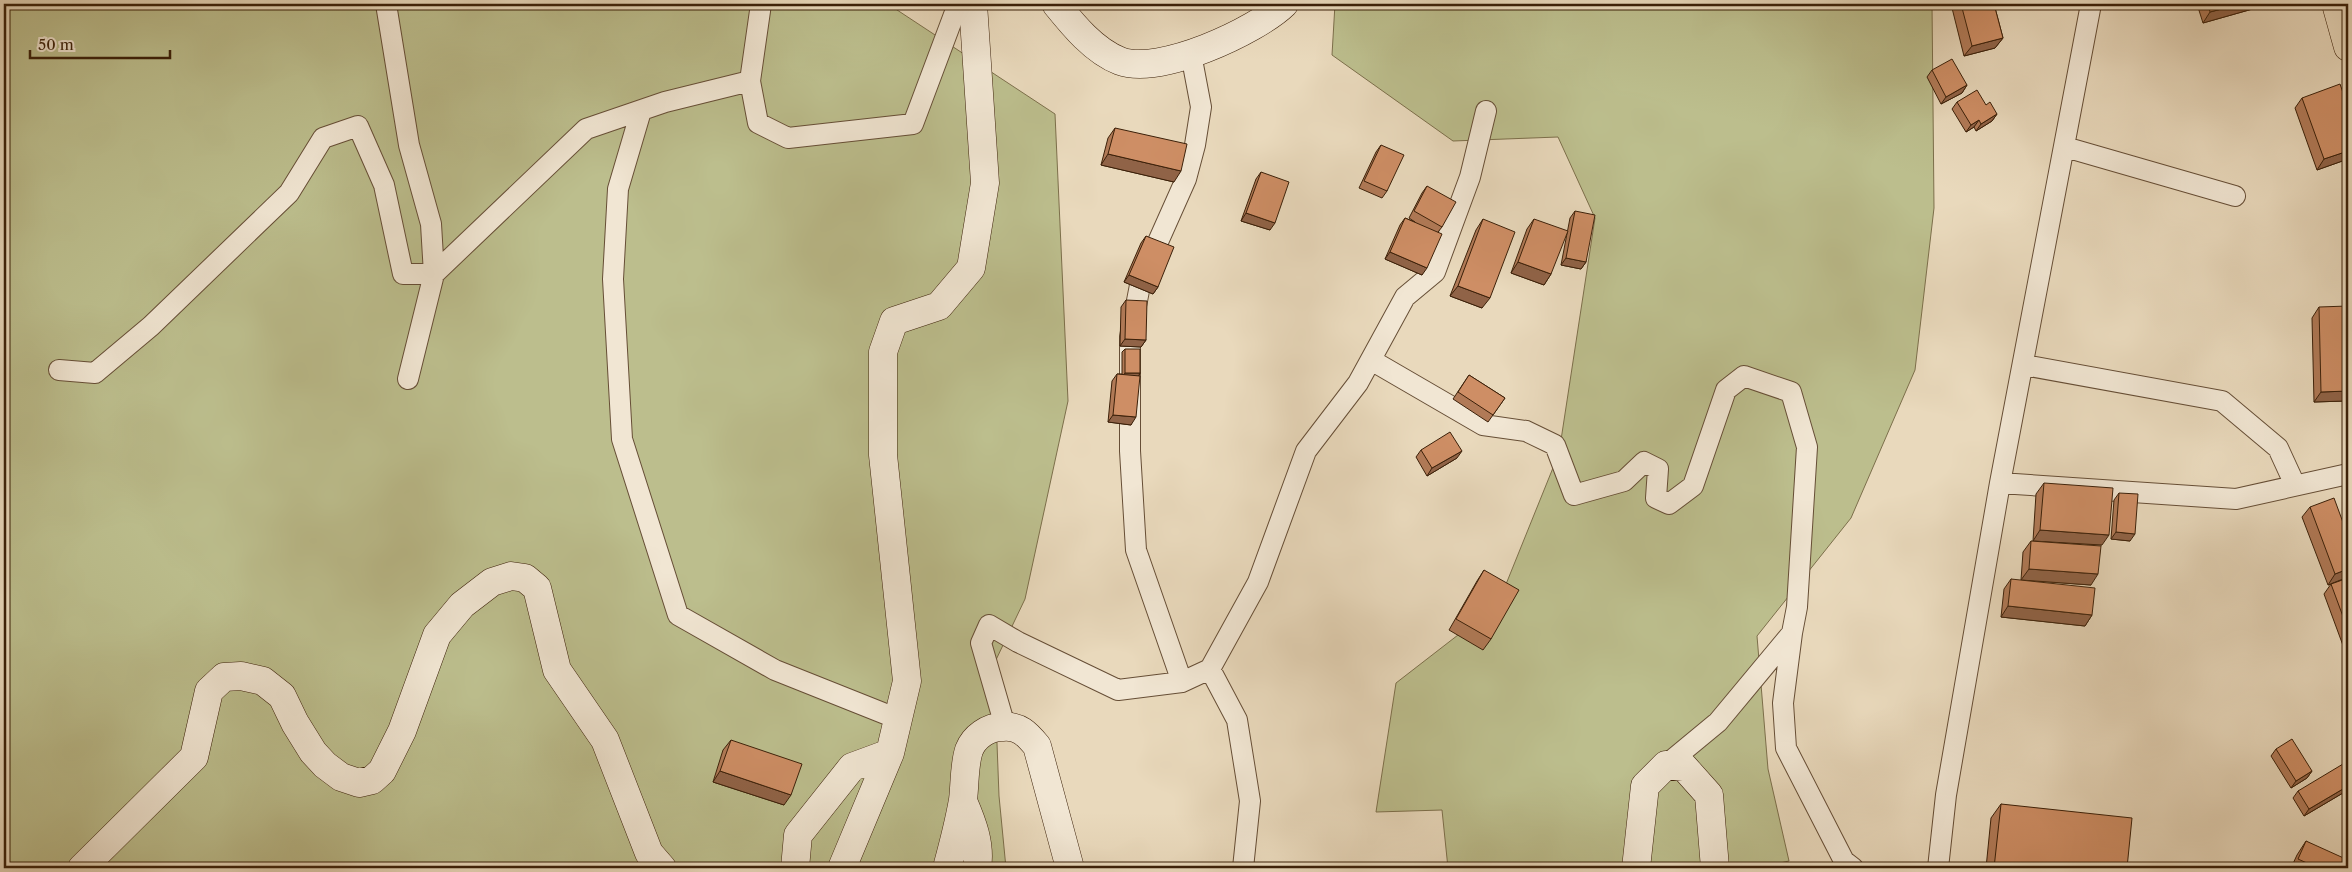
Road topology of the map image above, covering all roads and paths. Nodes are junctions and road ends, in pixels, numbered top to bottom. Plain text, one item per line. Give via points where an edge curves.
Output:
1 (386, 4) edge
2 (761, 4) edge
3 (958, 4) edge
4 (973, 4) edge
5 (1056, 4) edge
6 (1284, 4) edge
7 (2091, 4) edge
8 (2336, 4) edge
9 (2348, 47) edge
10 (1191, 54) junction
11 (750, 81) junction
12 (641, 110) junction
13 (1486, 110) dead end
14 (2065, 147) junction
15 (2235, 196) dead end
16 (434, 274) junction
17 (1371, 360) junction
18 (2024, 365) junction
19 (59, 370) dead end
20 (408, 378) dead end
21 (2348, 474) edge
22 (2000, 483) junction
23 (2295, 486) junction
24 (1792, 633) junction
25 (1210, 669) junction
26 (1182, 682) junction
27 (898, 719) junction
28 (1005, 726) junction
29 (890, 753) junction
30 (1666, 765) junction
31 (962, 801) junction
32 (82, 868) edge
33 (662, 868) edge
34 (795, 868) edge
35 (842, 868) edge
36 (947, 868) edge
37 (977, 868) edge
38 (1070, 868) edge
39 (1243, 868) edge
40 (1636, 868) edge
41 (1715, 868) edge
42 (1853, 868) edge
43 (1938, 868) edge

1 - 16 street via 409,144 430,224
2 - 11 street
3 - 11 street via 913,124 788,138 758,123
4 - 27 street via 985,183 971,268 939,306 894,321 883,352 883,455 907,682
5 - 10 street via 1082,34 1103,52 1122,62 1140,65 1160,63
6 - 10 street via 1257,23
7 - 14 street
8 - 9 main road
10 - 26 street via 1201,107 1195,145 1186,179 1142,280 1130,337 1130,451 1136,550
11 - 12 street
12 - 16 street via 586,129
12 - 27 street via 618,189 613,279 622,439 678,615 775,670
13 - 17 street via 1470,177 1434,272 1405,297
14 - 15 street
14 - 18 street
16 - 19 street via 404,274 384,185 358,126 323,138 289,193 151,326 95,373
16 - 20 street
17 - 24 street via 1483,425 1526,431 1556,445 1574,495 1624,482 1644,462 1658,469 1656,498 1669,504 1693,486 1726,390 1744,376 1791,392 1807,447 1797,607
17 - 25 street via 1358,384 1306,451 1258,582
18 - 22 street
18 - 23 street via 2222,401 2278,448
21 - 23 street
22 - 23 street via 2236,499
22 - 43 street via 1946,795
24 - 30 street via 1718,722
24 - 42 street via 1783,703 1786,748 1844,861
25 - 26 street
25 - 39 street via 1239,729 1250,801
26 - 28 street via 1118,690 989,625 981,643
27 - 29 street
28 - 31 street via 984,732 969,750
28 - 38 street via 1023,731 1037,746
29 - 34 street via 852,767 798,835
29 - 35 street
30 - 40 street via 1645,786
30 - 41 street via 1684,767 1709,795
31 - 36 street
31 - 37 street via 976,835
32 - 33 street via 194,757 209,691 224,677 241,676 263,681 282,696 304,738 325,765 341,777 359,783 372,780 382,772 402,731 437,635 462,605 492,582 511,576 525,578 537,588 557,670 605,740 649,853

